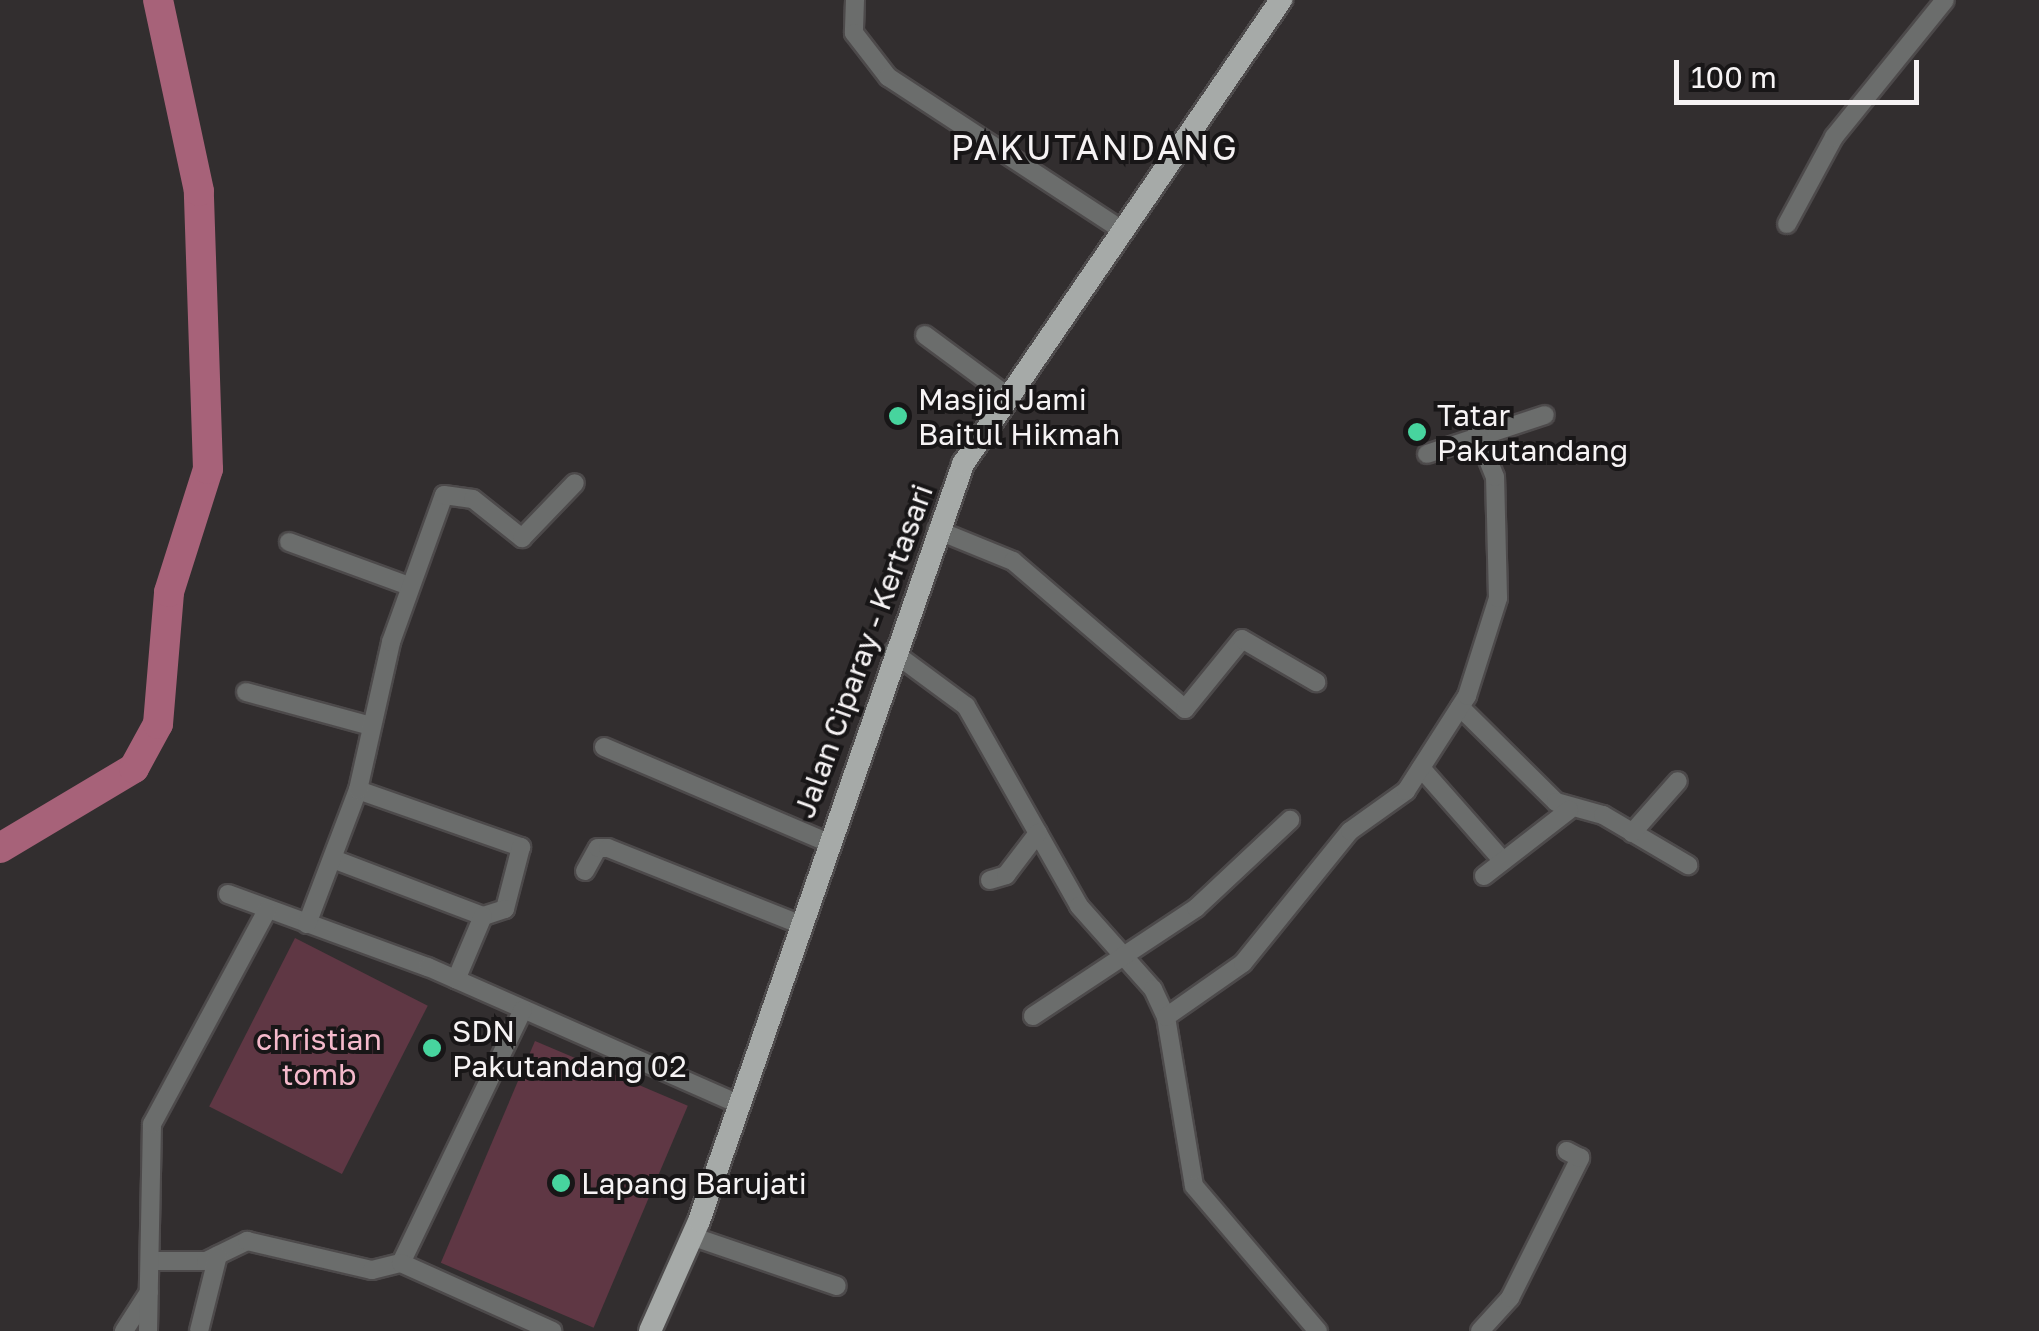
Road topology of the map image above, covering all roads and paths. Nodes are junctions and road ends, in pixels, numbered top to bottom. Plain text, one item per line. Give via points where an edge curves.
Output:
1 (855, 0) edge
2 (1282, 0) edge
3 (1945, 0) edge
4 (1787, 224) dead end
5 (1122, 230) junction
6 (925, 335) dead end
7 (1006, 396) junction
8 (1545, 415) dead end
9 (1477, 433) junction
10 (1427, 454) dead end
11 (574, 483) dead end
12 (937, 530) junction
13 (289, 542) dead end
14 (409, 586) junction
15 (893, 652) junction
16 (1316, 682) dead end
17 (246, 692) dead end
18 (1460, 708) junction
19 (371, 726) junction
20 (604, 747) dead end
21 (1421, 768) junction
22 (1678, 782) dead end
23 (358, 790) junction
24 (1569, 810) junction
25 (1290, 820) dead end
26 (1632, 832) junction
27 (1038, 833) junction
28 (827, 842) junction
29 (333, 859) junction
30 (1502, 861) junction
31 (1688, 865) dead end
32 (585, 871) dead end
33 (1484, 876) dead end
34 (990, 880) dead end
35 (228, 894) dead end
36 (266, 910) junction
37 (483, 916) junction
38 (307, 924) junction
39 (799, 924) junction
40 (1124, 958) junction
41 (456, 980) junction
42 (522, 1010) junction
43 (1033, 1016) dead end
44 (1166, 1017) junction
45 (738, 1104) junction
46 (1568, 1151) dead end
47 (691, 1236) junction
48 (218, 1256) junction
49 (155, 1260) junction
50 (401, 1263) junction
51 (837, 1286) dead end
52 (152, 1287) junction
53 (124, 1331) edge
54 (148, 1331) edge
55 (199, 1331) edge
56 (552, 1331) edge
57 (650, 1331) edge
58 (1318, 1331) edge
59 (1480, 1331) edge

1 - 5 street via 854,33 888,77
2 - 5 main road, Jalan Ciparay - Kertasari
3 - 4 street via 1868,88
5 - 7 main road, Jalan Ciparay - Kertasari
6 - 7 street
7 - 12 main road, Jalan Ciparay - Kertasari
8 - 9 street
9 - 10 street
9 - 18 street via 1495,477 1498,598
11 - 14 street via 522,538 473,499 444,495
12 - 15 main road, Jalan Ciparay - Kertasari
12 - 16 street via 1013,561 1185,709 1242,639
13 - 14 street
14 - 19 street
15 - 27 street via 966,706
15 - 28 main road, Jalan Ciparay - Kertasari
17 - 19 street
18 - 21 street
18 - 24 street
19 - 23 street
20 - 28 street
21 - 30 street
21 - 44 street via 1406,791 1350,831 1243,963
22 - 26 street
23 - 29 street
23 - 37 street via 521,846 506,909
24 - 26 street
24 - 30 street
25 - 40 street
26 - 31 street
27 - 34 street via 1006,876
27 - 40 street via 1079,906
28 - 39 main road, Jalan Ciparay - Kertasari
29 - 37 street
29 - 38 street
30 - 33 street
32 - 39 street via 598,848 608,848
35 - 36 street
36 - 38 street
36 - 49 street via 152,1124
37 - 41 street
38 - 41 street
39 - 45 main road, Jalan Ciparay - Kertasari
40 - 43 street
40 - 44 street
41 - 42 street
42 - 45 street
42 - 50 street
44 - 58 street via 1194,1186
45 - 47 main road, Jalan Ciparay - Kertasari
46 - 59 street via 1580,1158 1510,1298
47 - 51 street
47 - 57 main road, Jalan Ciparay - Kertasari
48 - 49 street
48 - 50 street via 262,1242 372,1270
48 - 55 street
49 - 52 street
50 - 56 street
52 - 53 street
52 - 54 street

